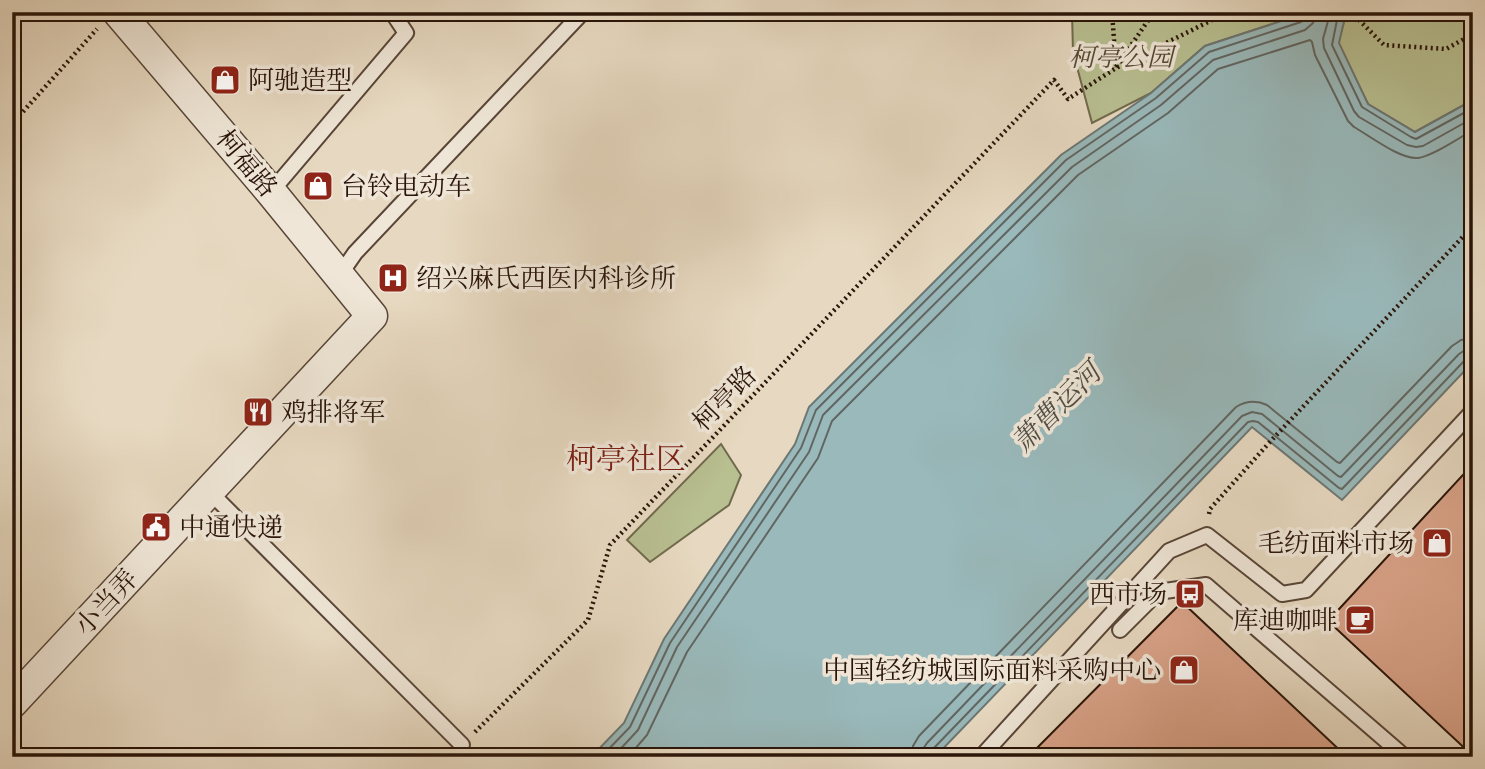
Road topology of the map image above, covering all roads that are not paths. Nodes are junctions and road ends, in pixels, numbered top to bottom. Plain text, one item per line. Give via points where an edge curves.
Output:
1 (392, 12) edge
2 (583, 12) edge
3 (110, 17) edge
4 (271, 191) junction
5 (339, 276) junction
6 (372, 316) joint
7 (1473, 411) edge
8 (209, 491) junction
9 (1120, 630) dead end
10 (12, 703) edge
11 (461, 745) road end
12 (981, 757) edge
13 (1405, 757) edge

1 - 4 lane via 405,33
2 - 5 lane via 355,253
3 - 4 street, 柯福路
4 - 5 street, 柯福路
5 - 6 street, 柯福路
6 - 8 street, 小当弄
7 - 12 lane via 1306,590 1282,594 1207,535 1168,551
8 - 10 street, 小当弄
8 - 11 lane
9 - 13 lane via 1158,592 1206,585

